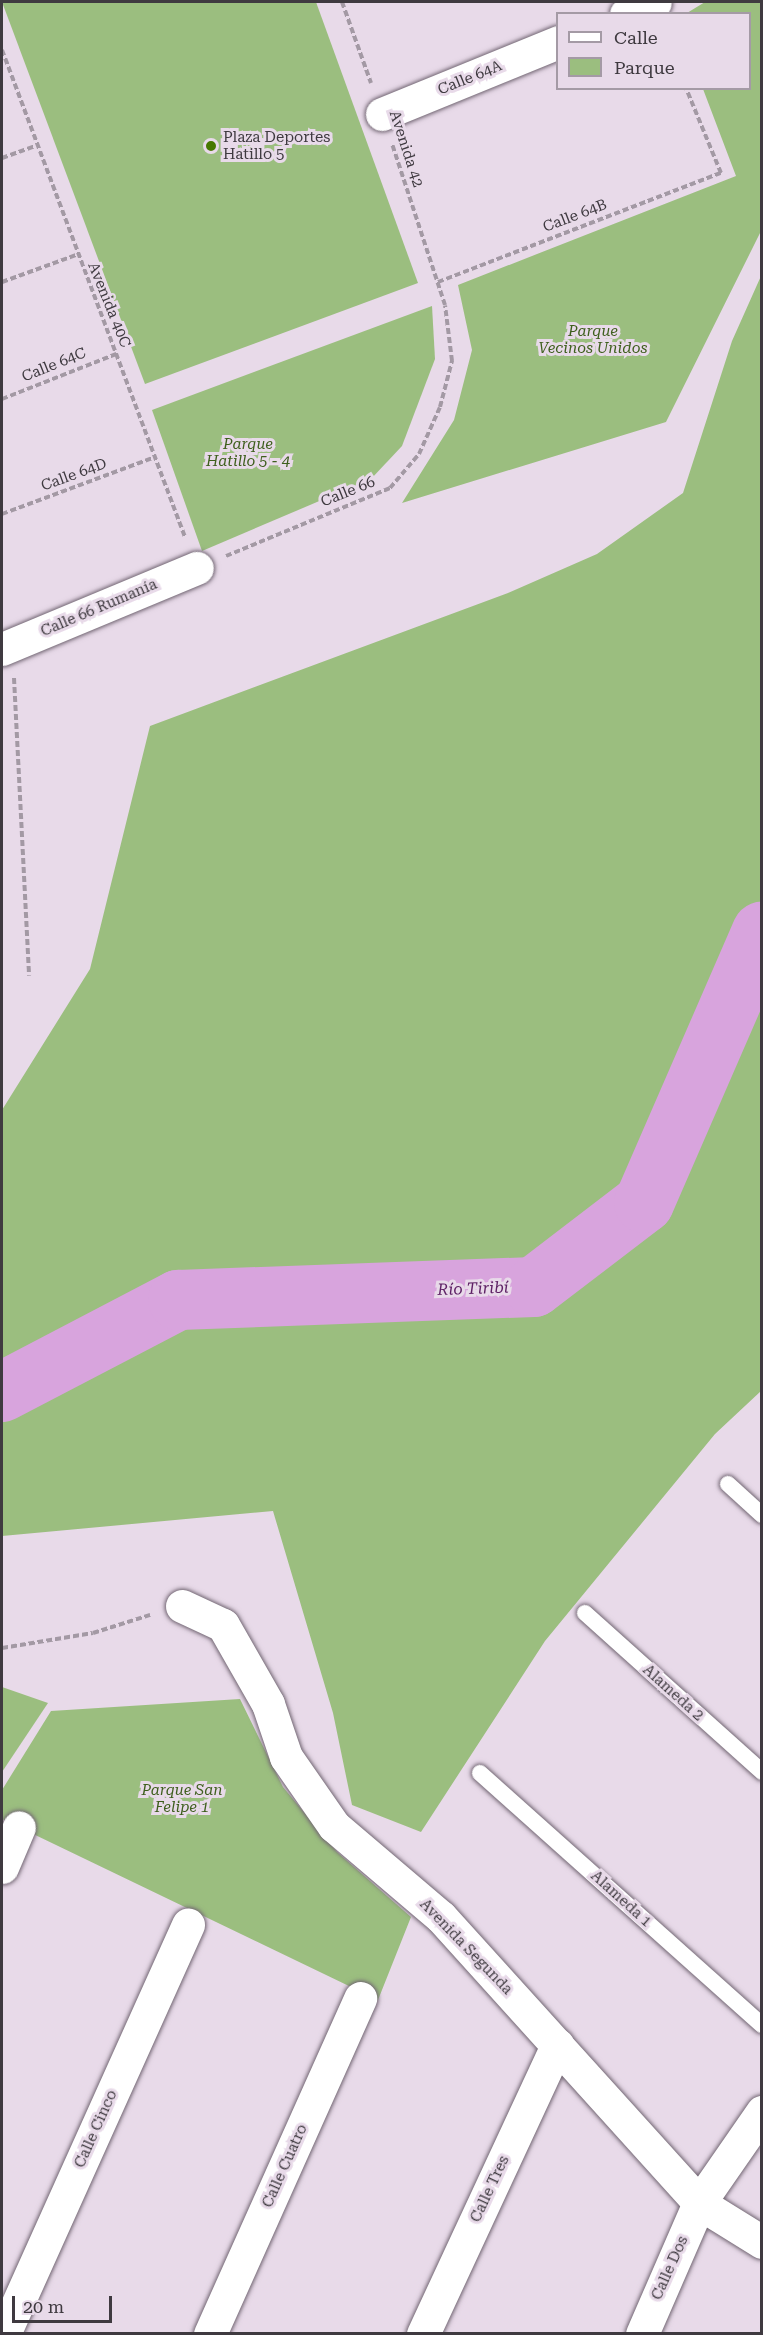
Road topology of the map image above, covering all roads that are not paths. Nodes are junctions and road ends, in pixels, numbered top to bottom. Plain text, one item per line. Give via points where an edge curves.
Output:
1 (655, 2) edge
2 (631, 12) edge
3 (556, 43) edge
4 (382, 114) road end
5 (197, 568) road end
6 (7, 647) edge
7 (728, 1484) dead end
8 (762, 1515) edge
9 (182, 1605) road end
10 (585, 1613) dead end
11 (480, 1773) dead end
12 (762, 1773) edge
13 (20, 1827) dead end
14 (2, 1867) edge
15 (188, 1924) dead end
16 (360, 1998) dead end
17 (762, 2025) edge
18 (557, 2045) junction
19 (762, 2112) edge
20 (699, 2203) junction
21 (762, 2242) edge
22 (4, 2334) edge
23 (210, 2334) edge
24 (423, 2334) edge
25 (642, 2334) edge

1 - 2 street
3 - 4 street, Calle 64A
5 - 6 street, Calle 66 Rumanía
7 - 8 lane
9 - 18 street, Avenida Segunda via 223,1625 268,1704 286,1757 334,1826 441,1917
10 - 12 lane, Alameda 2
11 - 17 lane, Alameda 1
13 - 14 street
15 - 22 street, Calle Cinco
16 - 23 street, Calle Cuatro
18 - 20 street, Avenida Segunda
18 - 24 street, Calle Tres
19 - 20 street, Calle Dos
20 - 21 street, Avenida Segunda
20 - 25 street, Calle Dos

